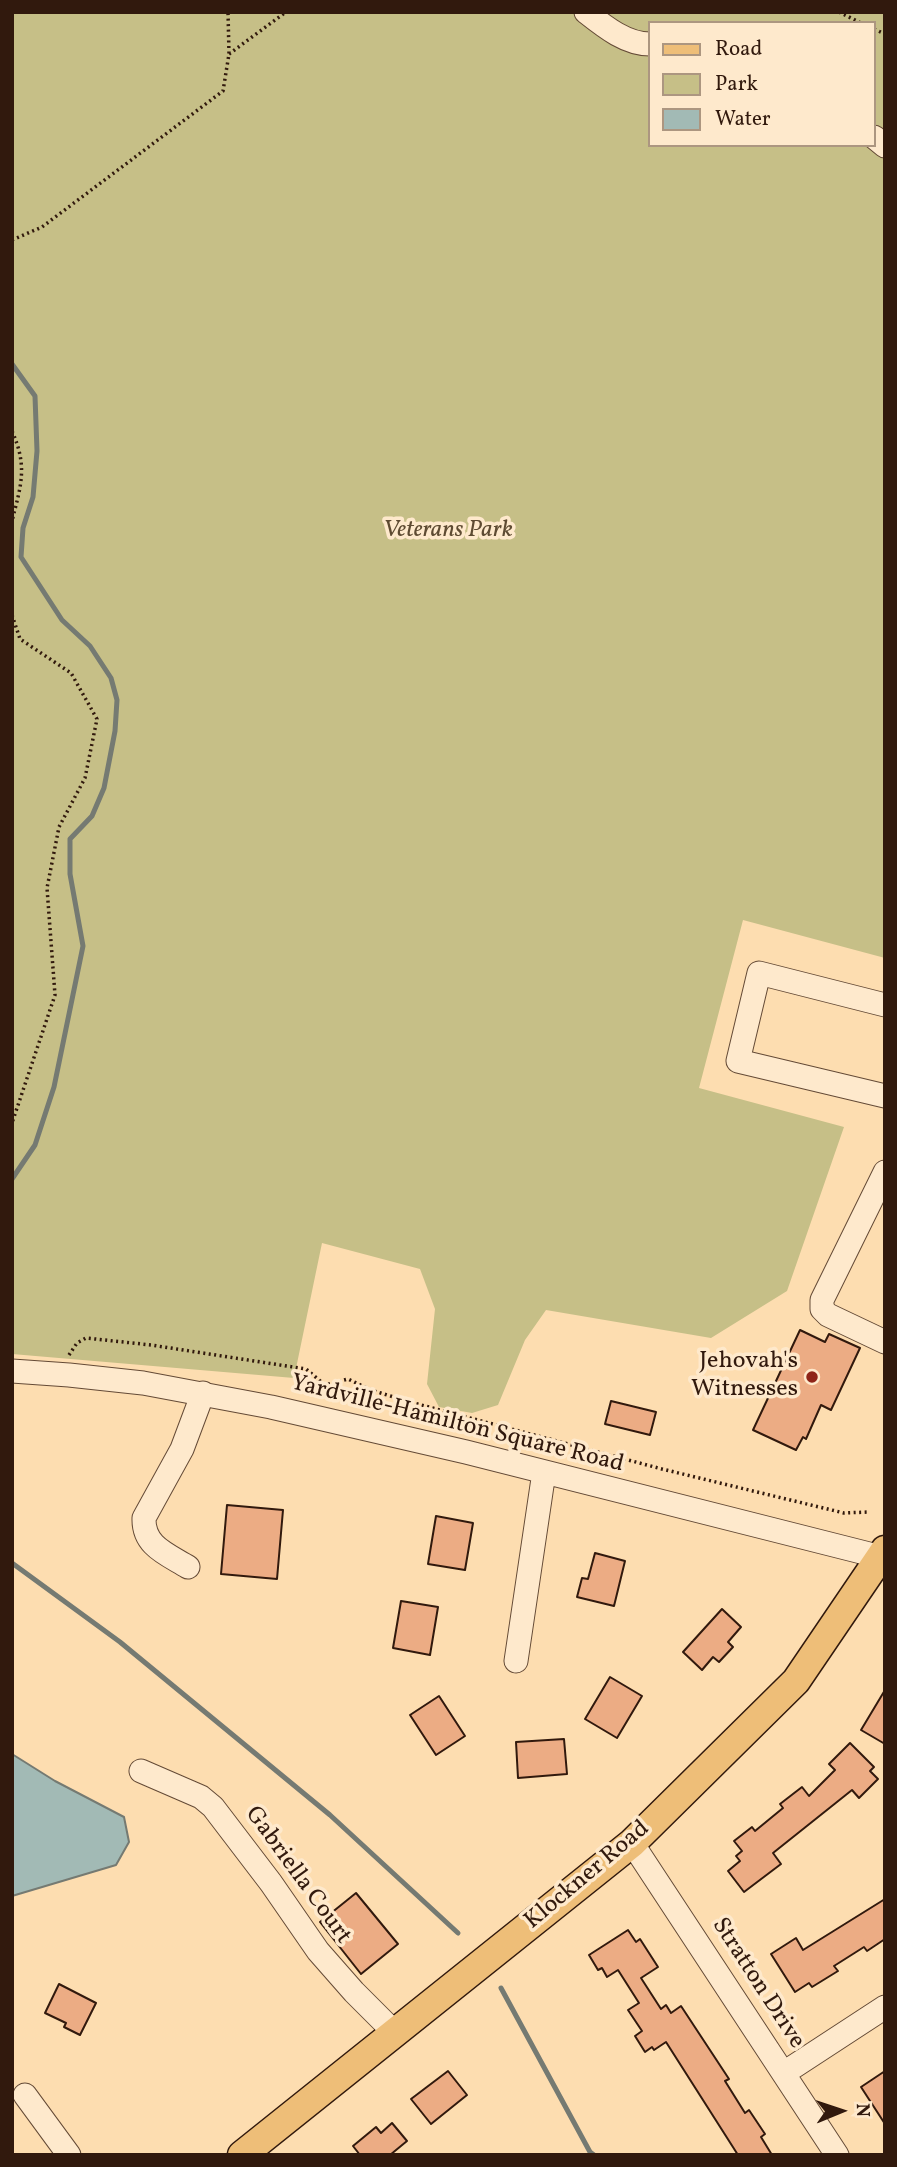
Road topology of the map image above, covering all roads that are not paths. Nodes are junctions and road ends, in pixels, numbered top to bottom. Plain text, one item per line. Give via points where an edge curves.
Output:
1 (586, 12) edge
2 (648, 44) edge
3 (885, 1005) edge
4 (885, 1096) edge
5 (885, 1172) edge
6 (885, 1342) edge
7 (12, 1371) edge
8 (203, 1393) junction
9 (544, 1472) junction
10 (884, 1555) edge
11 (188, 1567) dead end
12 (516, 1661) dead end
13 (141, 1771) dead end
14 (632, 1843) junction
15 (885, 2007) edge
16 (395, 2033) junction
17 (784, 2073) junction
18 (25, 2095) dead end
19 (69, 2155) edge
20 (242, 2155) edge
21 (837, 2155) edge

1 - 2 street via 608,30
3 - 4 street via 759,973 738,1061
5 - 6 street via 822,1300 822,1309
7 - 8 street, Yardville-Hamilton Square Road
8 - 9 street, Yardville-Hamilton Square Road
8 - 11 street via 182,1449 144,1518 144,1531 155,1546
9 - 10 street, Yardville-Hamilton Square Road
9 - 12 street
10 - 14 main road, Klockner Road via 776,1704
13 - 16 street, Gabriella Court via 201,1797 213,1807 318,1951
14 - 16 main road, Klockner Road
14 - 17 street, Stratton Drive
15 - 17 street
16 - 20 main road, Klockner Road
17 - 21 street, Stratton Drive
18 - 19 street

